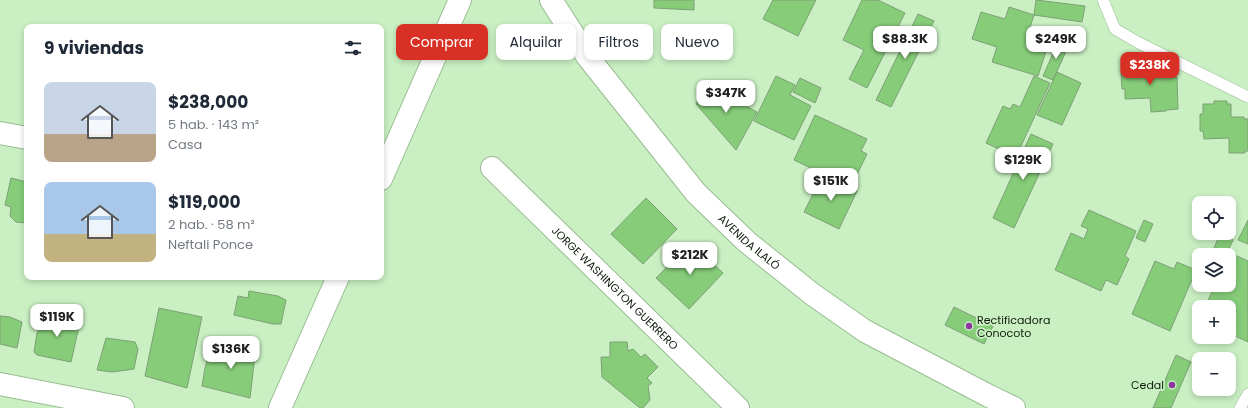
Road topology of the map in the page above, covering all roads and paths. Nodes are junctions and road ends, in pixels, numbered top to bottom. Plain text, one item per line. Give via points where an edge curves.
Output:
1 (460, 0) edge
2 (550, 0) edge
3 (1103, 0) edge
4 (1248, 97) edge
5 (0, 133) edge
6 (24, 137) edge
7 (492, 168) dead end
8 (384, 172) edge
9 (337, 280) edge
10 (0, 384) edge
11 (1248, 394) edge
12 (123, 408) edge
13 (280, 408) edge
14 (738, 408) edge
15 (1014, 408) edge
16 (1240, 408) edge

1 - 8 street
2 - 15 street, AVENIDA ILALÓ via 587,56 696,193 747,242 812,294 865,331
3 - 4 lane via 1115,28 1139,43
5 - 6 street
7 - 14 street, JORGE WASHINGTON GUERRERO
9 - 13 street
10 - 12 street
11 - 16 lane

